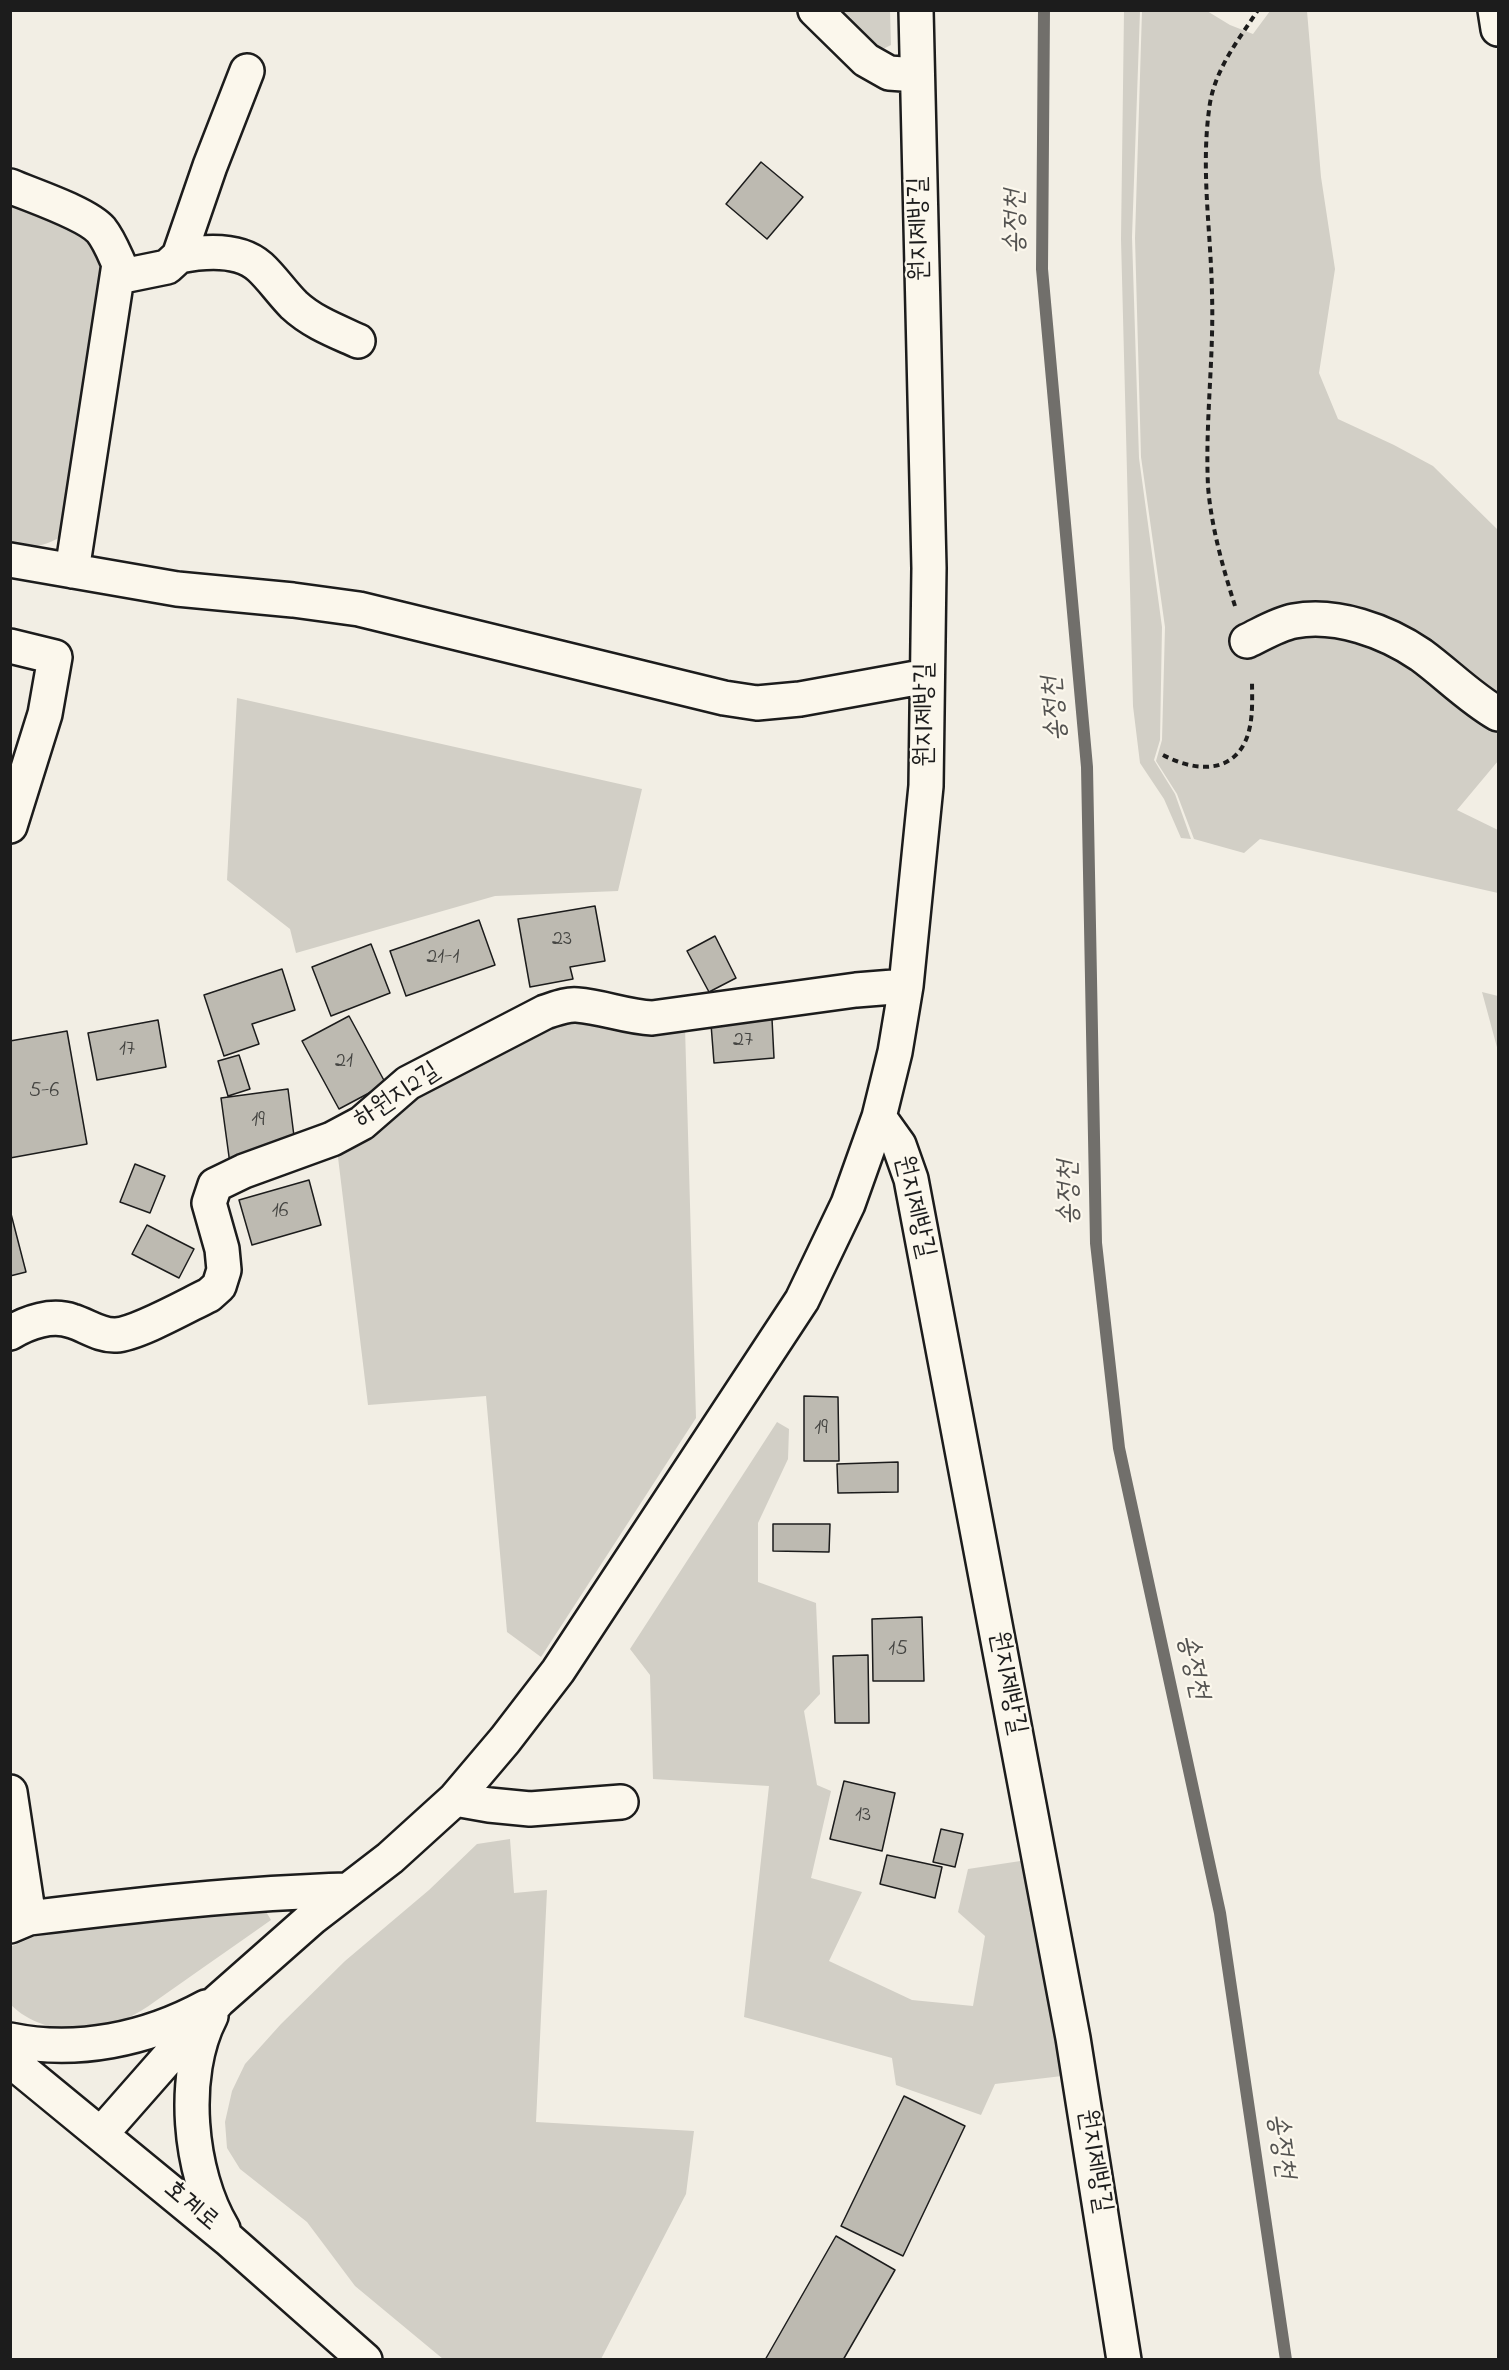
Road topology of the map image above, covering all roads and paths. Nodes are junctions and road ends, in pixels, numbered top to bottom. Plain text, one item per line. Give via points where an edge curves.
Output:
1 (815, 10) edge
2 (916, 10) edge
3 (1258, 10) edge
4 (1495, 10) edge
5 (1498, 29) edge
6 (247, 71) dead end
7 (917, 75) junction
8 (10, 186) edge
9 (179, 256) junction
10 (118, 277) junction
11 (358, 341) dead end
12 (10, 560) edge
13 (72, 571) junction
14 (1247, 641) junction
15 (10, 646) edge
16 (927, 676) junction
17 (1498, 714) edge
18 (1163, 754) dead end
19 (12, 818) edge
20 (906, 986) junction
21 (879, 1117) junction
22 (10, 1333) edge
23 (10, 1792) edge
24 (455, 1799) junction
25 (621, 1802) dead end
26 (348, 1890) junction
27 (20, 1922) edge
28 (219, 2001) junction
29 (10, 2040) edge
30 (10, 2060) edge
31 (101, 2134) junction
32 (228, 2239) junction
33 (365, 2360) edge
34 (1124, 2360) edge

1 - 7 street via 866,60 888,73
2 - 7 street, 원지제방길
3 - 14 path via 1218,74 1210,102 1206,188 1212,294 1208,488 1217,539
4 - 5 street
6 - 9 street
7 - 16 street, 원지제방길 via 929,568
8 - 10 street via 86,219 101,230 119,264
9 - 10 street via 167,267
9 - 11 street via 201,252 243,258 258,266 295,306 321,324
10 - 13 street
12 - 13 street
13 - 16 street via 177,589 359,609 758,703
14 - 17 street via 1294,621 1336,621 1365,628 1420,655
14 - 18 path via 1252,672 1250,727 1235,757 1207,768 1176,762
15 - 19 street via 55,657 45,714
16 - 20 street, 원지제방길 via 926,786
20 - 21 street, 원지제방길
20 - 22 street, 하원지2길 via 652,1018 578,1005 545,1012 408,1083 362,1123 332,1139 215,1185 209,1203 224,1270 219,1286 209,1295 134,1331 115,1336 72,1320 50,1318
21 - 24 street via 848,1204 802,1300 558,1671
21 - 34 street, 원지제방길 via 899,1145 911,1179 1073,2038
23 - 27 street
24 - 25 street via 530,1809
24 - 26 street
26 - 27 street via 177,1900
26 - 28 street
28 - 29 street via 171,2024 113,2041 49,2045
28 - 31 street
28 - 32 street via 201,2043 193,2087 192,2130 207,2198
30 - 31 street, 호계로
31 - 32 street, 호계로
32 - 33 street, 호계로

